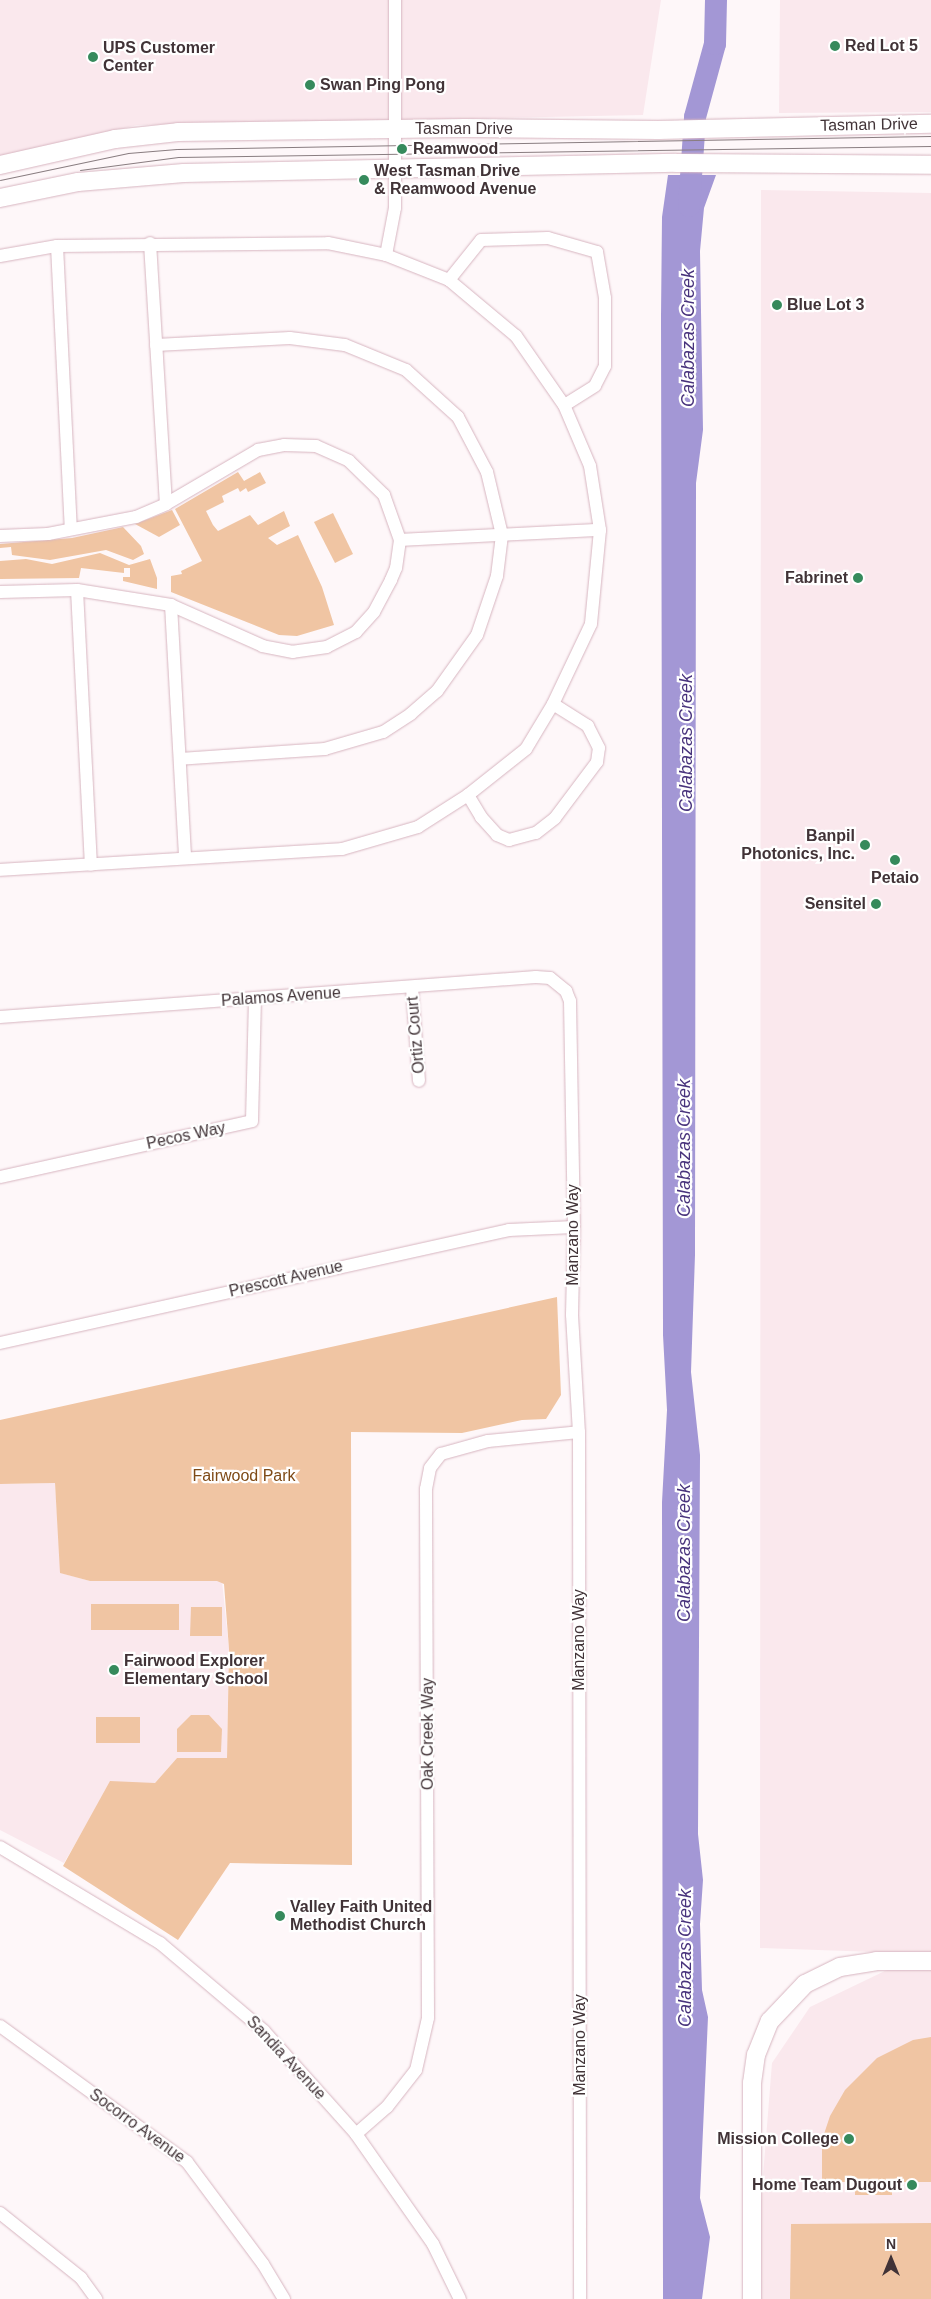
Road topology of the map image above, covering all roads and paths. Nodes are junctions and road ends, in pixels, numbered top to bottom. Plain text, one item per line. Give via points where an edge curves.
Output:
1 (395, 0) edge
2 (931, 124) edge
3 (396, 129) junction
4 (0, 165) edge
5 (931, 165) edge
6 (396, 170) junction
7 (0, 198) edge
8 (150, 243) junction
9 (57, 246) junction
10 (386, 255) junction
11 (0, 256) edge
12 (449, 280) junction
13 (156, 345) junction
14 (564, 405) junction
15 (166, 504) junction
16 (72, 528) junction
17 (600, 530) junction
18 (502, 535) junction
19 (0, 536) edge
20 (400, 540) junction
21 (77, 590) junction
22 (0, 592) edge
23 (170, 606) junction
24 (553, 704) junction
25 (180, 759) junction
26 (468, 795) junction
27 (185, 858) junction
28 (91, 864) junction
29 (0, 870) edge
30 (560, 984) joint
31 (412, 988) junction
32 (255, 999) junction
33 (0, 1017) edge
34 (419, 1081) dead end
35 (0, 1177) edge
36 (574, 1227) junction
37 (0, 1343) edge
38 (578, 1432) junction
39 (0, 1846) edge
40 (931, 1961) edge
41 (0, 2026) edge
42 (356, 2134) junction
43 (0, 2213) edge
44 (96, 2299) edge
45 (284, 2299) edge
46 (460, 2299) edge
47 (580, 2299) edge
48 (752, 2299) edge

1 - 3 street
2 - 3 main road, Tasman Drive via 675,130
3 - 4 main road, Tasman Drive via 142,135
3 - 6 street
5 - 6 main road via 739,162
6 - 7 main road via 148,175 78,182
6 - 10 street via 394,223
8 - 9 street
8 - 10 street via 328,243
8 - 13 street
9 - 11 street
9 - 16 street
10 - 12 street
12 - 14 street via 516,336
12 - 14 street via 481,240 548,238 596,252 605,298 605,366 595,386
13 - 15 street
13 - 18 street via 290,338 345,346 406,370 458,417 487,472
14 - 17 street via 590,466
15 - 16 street via 136,517
15 - 20 street via 258,450 284,445 316,446 349,461 384,495
16 - 19 street via 48,534
17 - 18 street
17 - 24 street via 591,624
18 - 20 street
18 - 25 street via 497,576 477,635 437,691 411,714 383,732 325,749
20 - 23 street via 396,568 374,612 356,632 326,648 294,652 263,646
21 - 22 street
21 - 23 street
21 - 28 street
23 - 25 street
24 - 26 street via 526,749
24 - 26 street via 588,726 599,748 597,762 554,818 536,832 508,840 497,835 486,823
25 - 27 street
26 - 27 street via 418,827 342,849
27 - 28 street
28 - 29 street
30 - 31 street, Palamos Avenue via 550,978 536,977
30 - 36 street, Manzano Way via 570,1001
31 - 32 street, Palamos Avenue
31 - 34 street, Ortiz Court
32 - 33 street, Palamos Avenue
32 - 35 street, Pecos Way via 252,1121
36 - 37 street, Prescott Avenue via 508,1230
36 - 38 street, Manzano Way via 572,1316
38 - 42 street, Oak Creek Way via 488,1441 441,1454 430,1468 426,1489 428,2018 416,2070 387,2107
38 - 47 street, Manzano Way
39 - 42 street, Sandia Avenue via 160,1943 264,2031
40 - 48 main road via 876,1961 840,1967 805,1984 770,2021 756,2055 752,2083
41 - 45 street, Socorro Avenue via 187,2162 263,2264
42 - 46 street, Sandia Avenue via 434,2244
43 - 44 street via 81,2278

